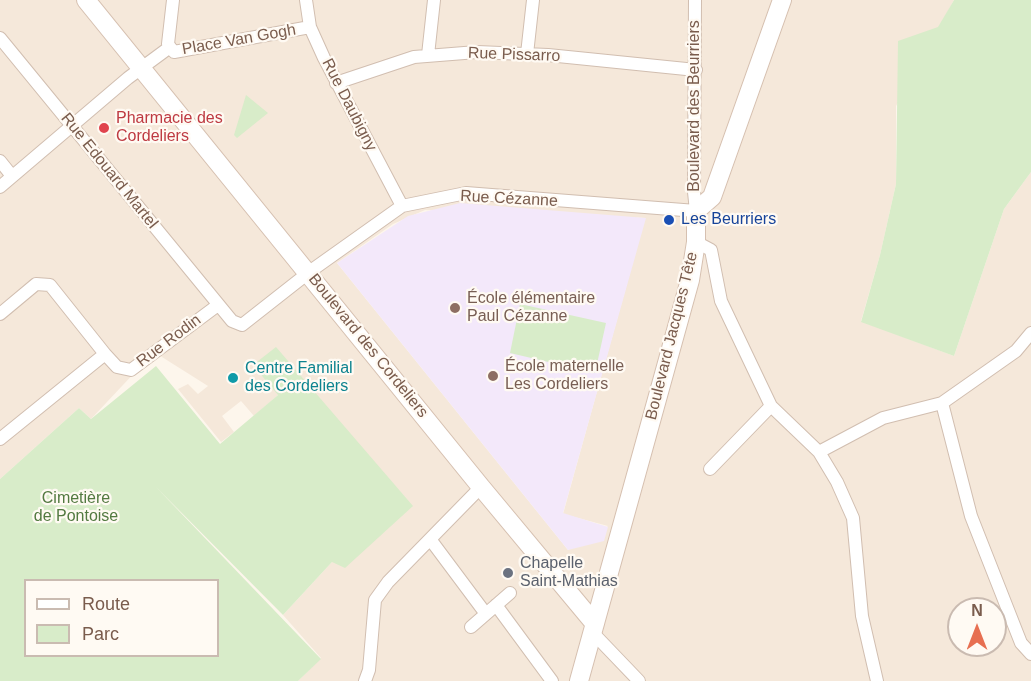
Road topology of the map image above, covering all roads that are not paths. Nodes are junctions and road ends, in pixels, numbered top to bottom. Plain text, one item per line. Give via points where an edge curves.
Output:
1 (86, 0) edge
2 (173, 0) edge
3 (306, 0) edge
4 (434, 0) edge
5 (533, 0) edge
6 (695, 0) edge
7 (782, 0) edge
8 (310, 27) junction
9 (0, 38) edge
10 (170, 47) junction
11 (527, 54) junction
12 (428, 55) junction
13 (142, 68) junction
14 (696, 70) junction
15 (336, 83) junction
16 (71, 125) junction
17 (0, 161) edge
18 (12, 176) junction
19 (0, 187) edge
20 (402, 206) junction
21 (696, 212) junction
22 (696, 242) junction
23 (309, 273) junction
24 (218, 305) junction
25 (0, 314) edge
26 (1031, 333) edge
27 (105, 354) junction
28 (942, 402) junction
29 (771, 406) junction
30 (0, 439) edge
31 (819, 452) junction
32 (710, 469) dead end
33 (481, 487) junction
34 (430, 539) junction
35 (510, 593) dead end
36 (491, 610) junction
37 (471, 627) dead end
38 (594, 628) junction
39 (1031, 654) edge
40 (368, 679) edge
41 (552, 681) edge
42 (579, 681) edge
43 (639, 681) edge
44 (877, 681) edge

1 - 13 street, Boulevard des Cordeliers
2 - 10 street
3 - 8 street, Rue Daubigny
4 - 12 street
5 - 11 street
6 - 14 street, Boulevard des Beurriers
7 - 21 street via 712,197
8 - 10 street, Place Van Gogh via 174,52
8 - 15 street, Rue Daubigny
9 - 16 street, Rue Edouard Martel
10 - 13 street
11 - 12 street, Rue Pissarro
11 - 14 street, Rue Pissarro
12 - 15 street, Rue Pissarro
13 - 16 street
13 - 23 street, Boulevard des Cordeliers
14 - 21 street, Boulevard des Beurriers
15 - 20 street, Rue Daubigny
16 - 18 street
16 - 24 street, Rue Edouard Martel
17 - 18 street
18 - 19 street
20 - 21 street, Rue Cézanne via 466,193
20 - 23 street, Rue Cézanne
21 - 22 street, Boulevard Jacques Tête
22 - 29 street via 711,250 721,301
22 - 38 street, Boulevard Jacques Tête via 690,280
23 - 24 street, Rue Rodin via 242,325 232,321
23 - 33 street, Boulevard des Cordeliers
24 - 27 street, Rue Rodin via 131,370 117,367
25 - 27 street, Rue Rodin via 36,284 50,285
26 - 28 street via 1016,351
27 - 30 street
28 - 31 street via 883,418
28 - 39 street via 971,516 1021,643
29 - 31 street
29 - 32 street
31 - 44 street via 853,519 862,616
33 - 34 street
33 - 38 street, Boulevard des Cordeliers
34 - 36 street
34 - 40 street via 375,600
35 - 36 street
36 - 37 street
36 - 41 street
38 - 42 street, Boulevard Jacques Tête
38 - 43 street

